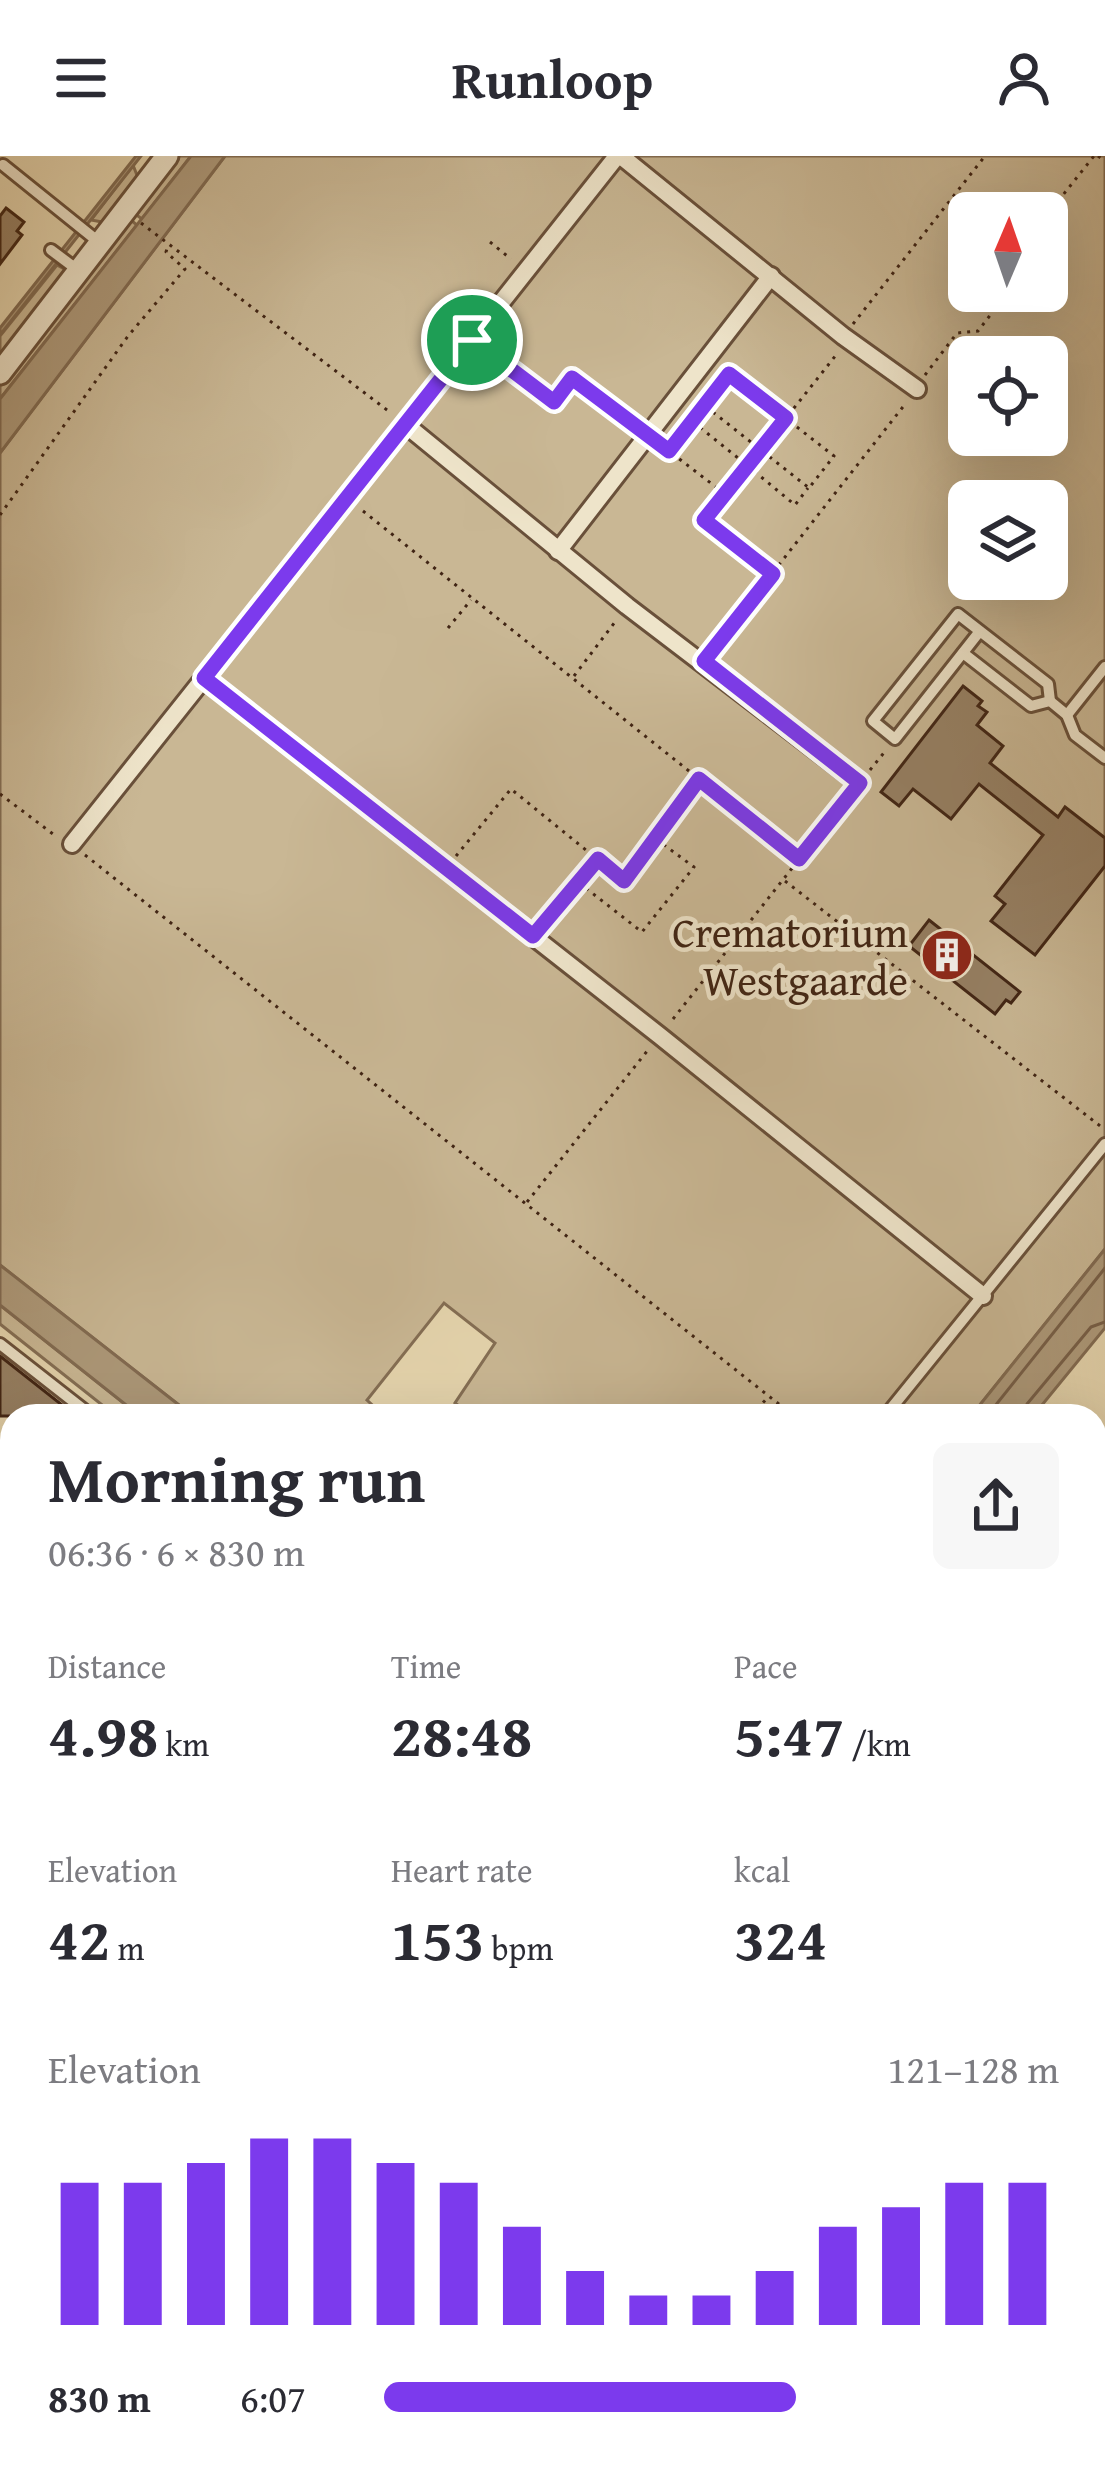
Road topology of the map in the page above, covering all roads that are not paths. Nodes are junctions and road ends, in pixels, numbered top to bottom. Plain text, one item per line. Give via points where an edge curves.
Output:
1 (619, 156) edge
2 (157, 162) edge
3 (3, 165) edge
4 (95, 238) junction
5 (51, 250) dead end
6 (72, 266) junction
7 (771, 276) junction
8 (0, 374) edge
9 (917, 389) road end
10 (406, 425) junction
11 (558, 551) junction
12 (980, 631) junction
13 (963, 652) junction
14 (1105, 667) edge
15 (204, 678) junction
16 (1050, 701) junction
17 (1067, 715) junction
18 (1105, 758) edge
19 (860, 783) road end
20 (72, 844) road end
21 (1105, 1144) edge
22 (983, 1296) junction
23 (0, 1344) edge
24 (77, 1404) edge
25 (895, 1404) edge

1 - 7 street
1 - 10 street
2 - 4 street
3 - 4 lane
4 - 6 street
5 - 6 lane
6 - 8 street
7 - 9 street
7 - 11 street
10 - 11 street
10 - 15 street
11 - 19 street
12 - 13 lane
12 - 13 lane via 958,614 873,722 895,739
12 - 16 lane via 1048,684
13 - 16 lane via 1031,706
14 - 17 lane
15 - 20 street
15 - 22 street
16 - 17 lane
17 - 18 lane via 1075,735
21 - 22 lane
22 - 25 lane
23 - 24 lane

